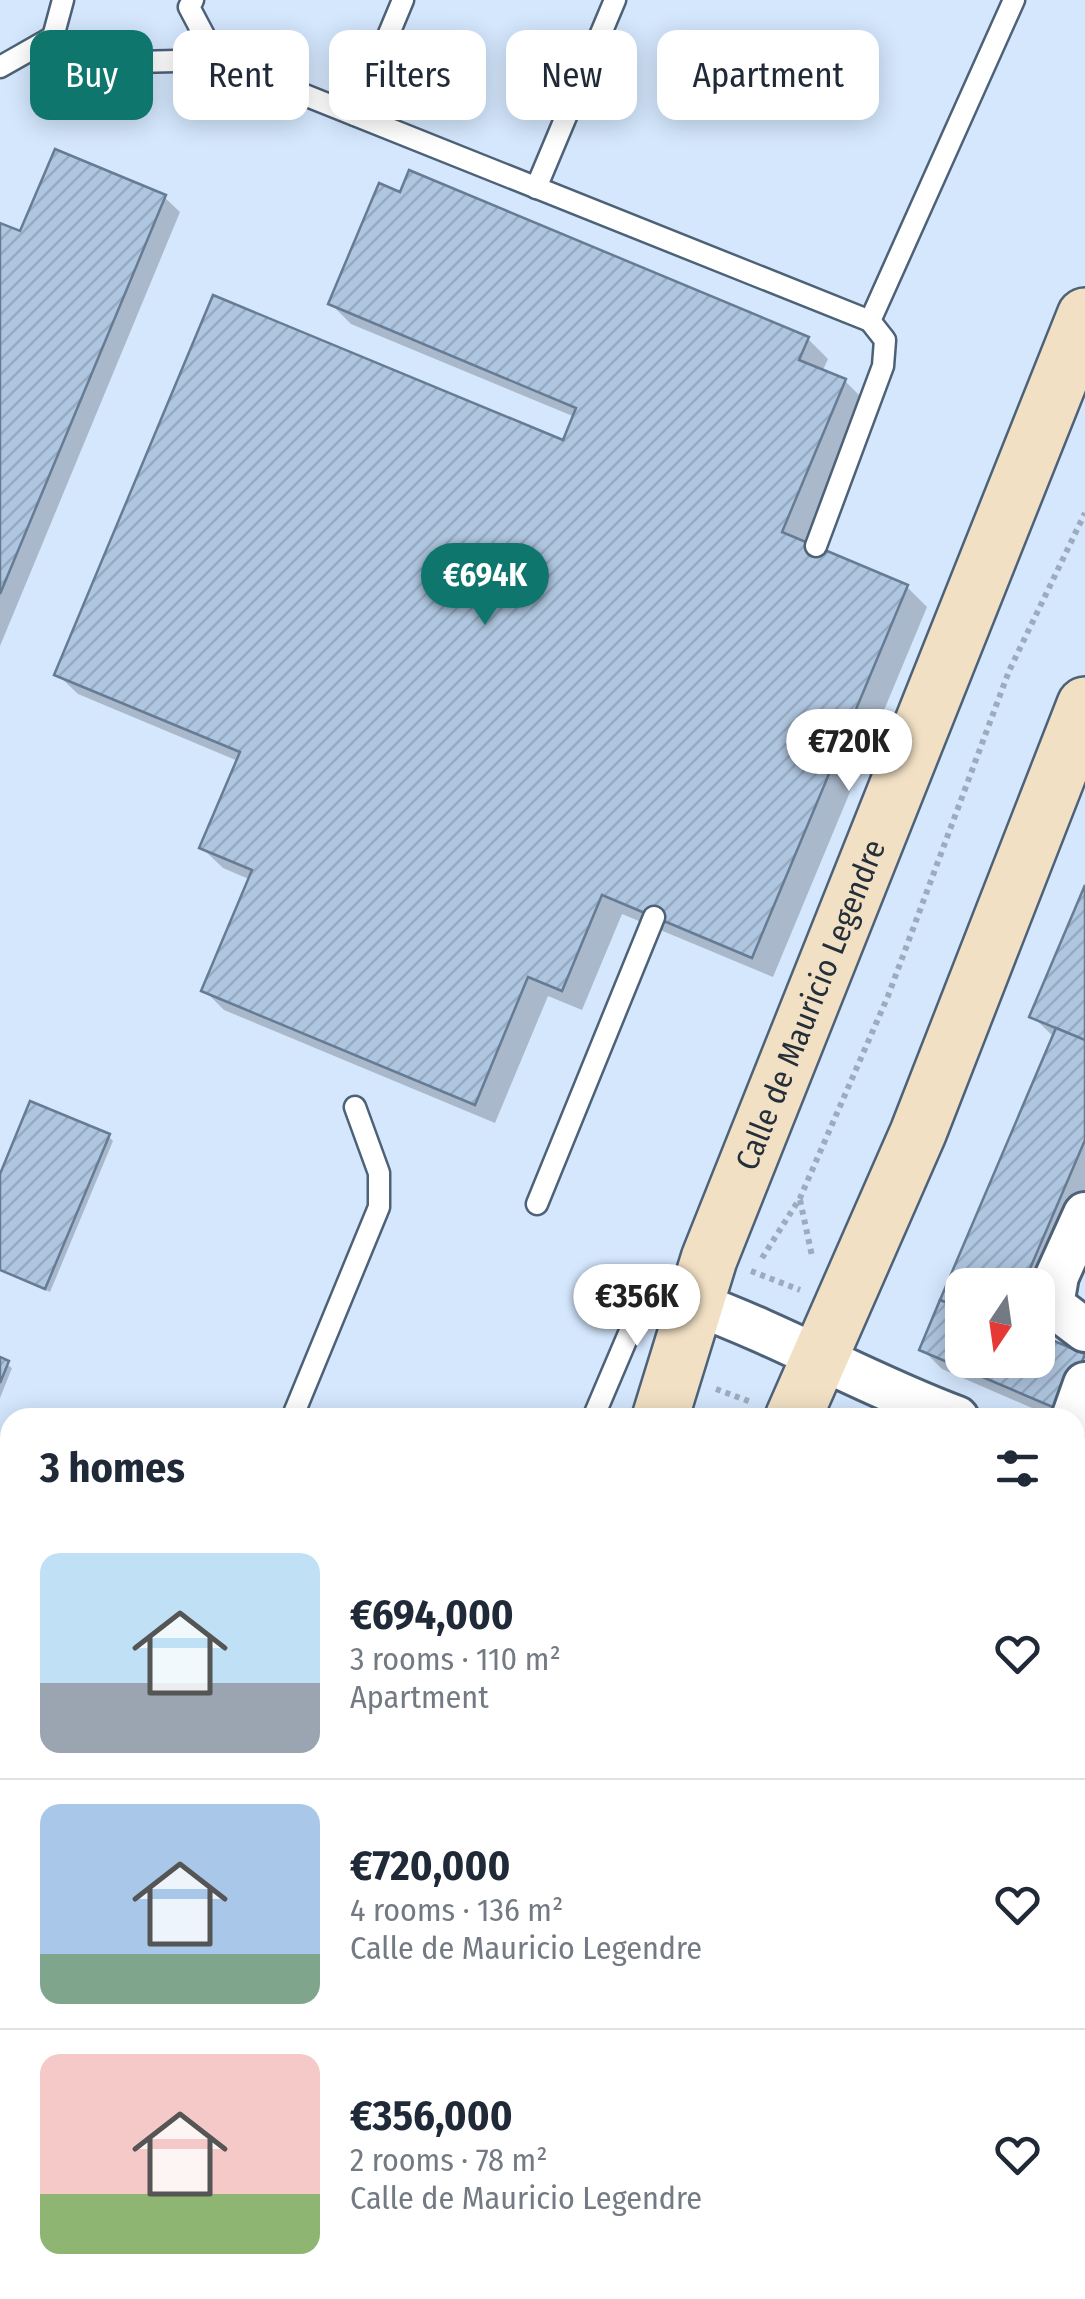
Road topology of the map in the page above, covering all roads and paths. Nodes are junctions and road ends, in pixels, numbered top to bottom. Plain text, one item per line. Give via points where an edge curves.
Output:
1 (63, 0) edge
2 (193, 0) edge
3 (403, 0) edge
4 (614, 0) edge
5 (1014, 0) edge
6 (55, 30) edge
7 (201, 30) edge
8 (390, 30) edge
9 (30, 50) edge
10 (0, 67) edge
11 (367, 120) edge
12 (536, 188) junction
13 (1085, 316) edge
14 (870, 321) junction
15 (1085, 513) edge
16 (816, 546) dead end
17 (1085, 705) edge
18 (654, 917) dead end
19 (355, 1108) dead end
20 (800, 1198) junction
21 (536, 1204) dead end
22 (1085, 1214) edge
23 (813, 1263) dead end
24 (750, 1270) junction
25 (691, 1285) junction
26 (809, 1294) dead end
27 (1085, 1330) edge
28 (822, 1356) junction
29 (1085, 1384) edge
30 (707, 1386) dead end
31 (296, 1408) edge
32 (600, 1408) edge
33 (662, 1408) edge
34 (768, 1408) edge
35 (776, 1408) edge
36 (930, 1408) edge
37 (1077, 1408) edge

1 - 6 lane
2 - 7 lane via 190,8
3 - 8 lane
4 - 12 lane
5 - 14 lane
9 - 10 lane
11 - 12 lane
12 - 14 lane
13 - 25 street, Calle de Mauricio Legendre
14 - 16 lane via 886,340 884,366
15 - 20 path via 1009,671 888,996
17 - 28 street via 918,1133
18 - 21 lane
19 - 31 lane via 380,1174 379,1207
20 - 23 path
20 - 24 path
22 - 27 street via 1056,1276 1052,1305
24 - 25 path
24 - 26 path
25 - 28 street
25 - 32 lane
25 - 33 street, Calle de Mauricio Legendre
28 - 35 street
28 - 36 street
29 - 37 street
30 - 34 path

